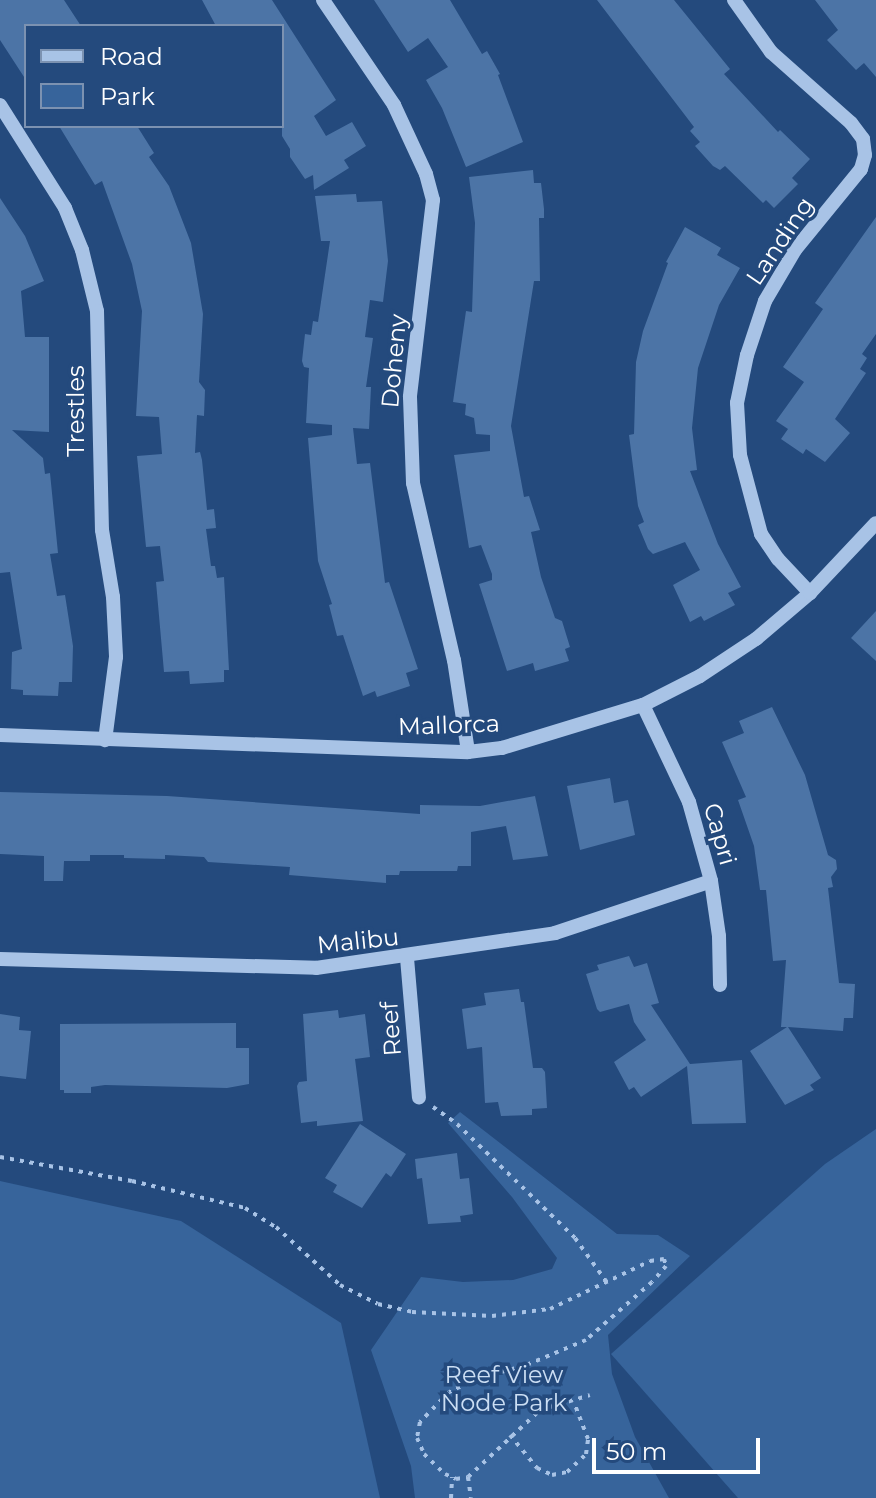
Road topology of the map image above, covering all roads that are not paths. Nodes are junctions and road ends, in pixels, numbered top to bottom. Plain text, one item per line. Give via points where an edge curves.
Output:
1 (323, 0) edge
2 (734, 0) edge
3 (0, 105) edge
4 (876, 523) edge
5 (810, 593) junction
6 (643, 705) junction
7 (0, 735) edge
8 (105, 740) junction
9 (468, 752) junction
10 (711, 881) junction
11 (407, 958) junction
12 (0, 959) edge
13 (720, 985) dead end
14 (419, 1097) road end

1 - 9 street, Doheny via 394,105 433,200 410,397 413,483 454,660
2 - 5 street, Landing via 771,52 863,139 861,169 795,250 765,301 737,403 740,455 761,534
3 - 8 street, Trestles via 65,208 97,311 100,490 116,657
4 - 5 street, Mallorca
5 - 6 street, Mallorca via 745,646
6 - 9 street, Mallorca via 502,748
6 - 10 street, Capri via 689,802
7 - 8 street, Mallorca
8 - 9 street, Mallorca
10 - 11 street, Malibu via 555,933
10 - 13 street, Capri
11 - 12 street, Malibu via 316,968
11 - 14 street, Reef

